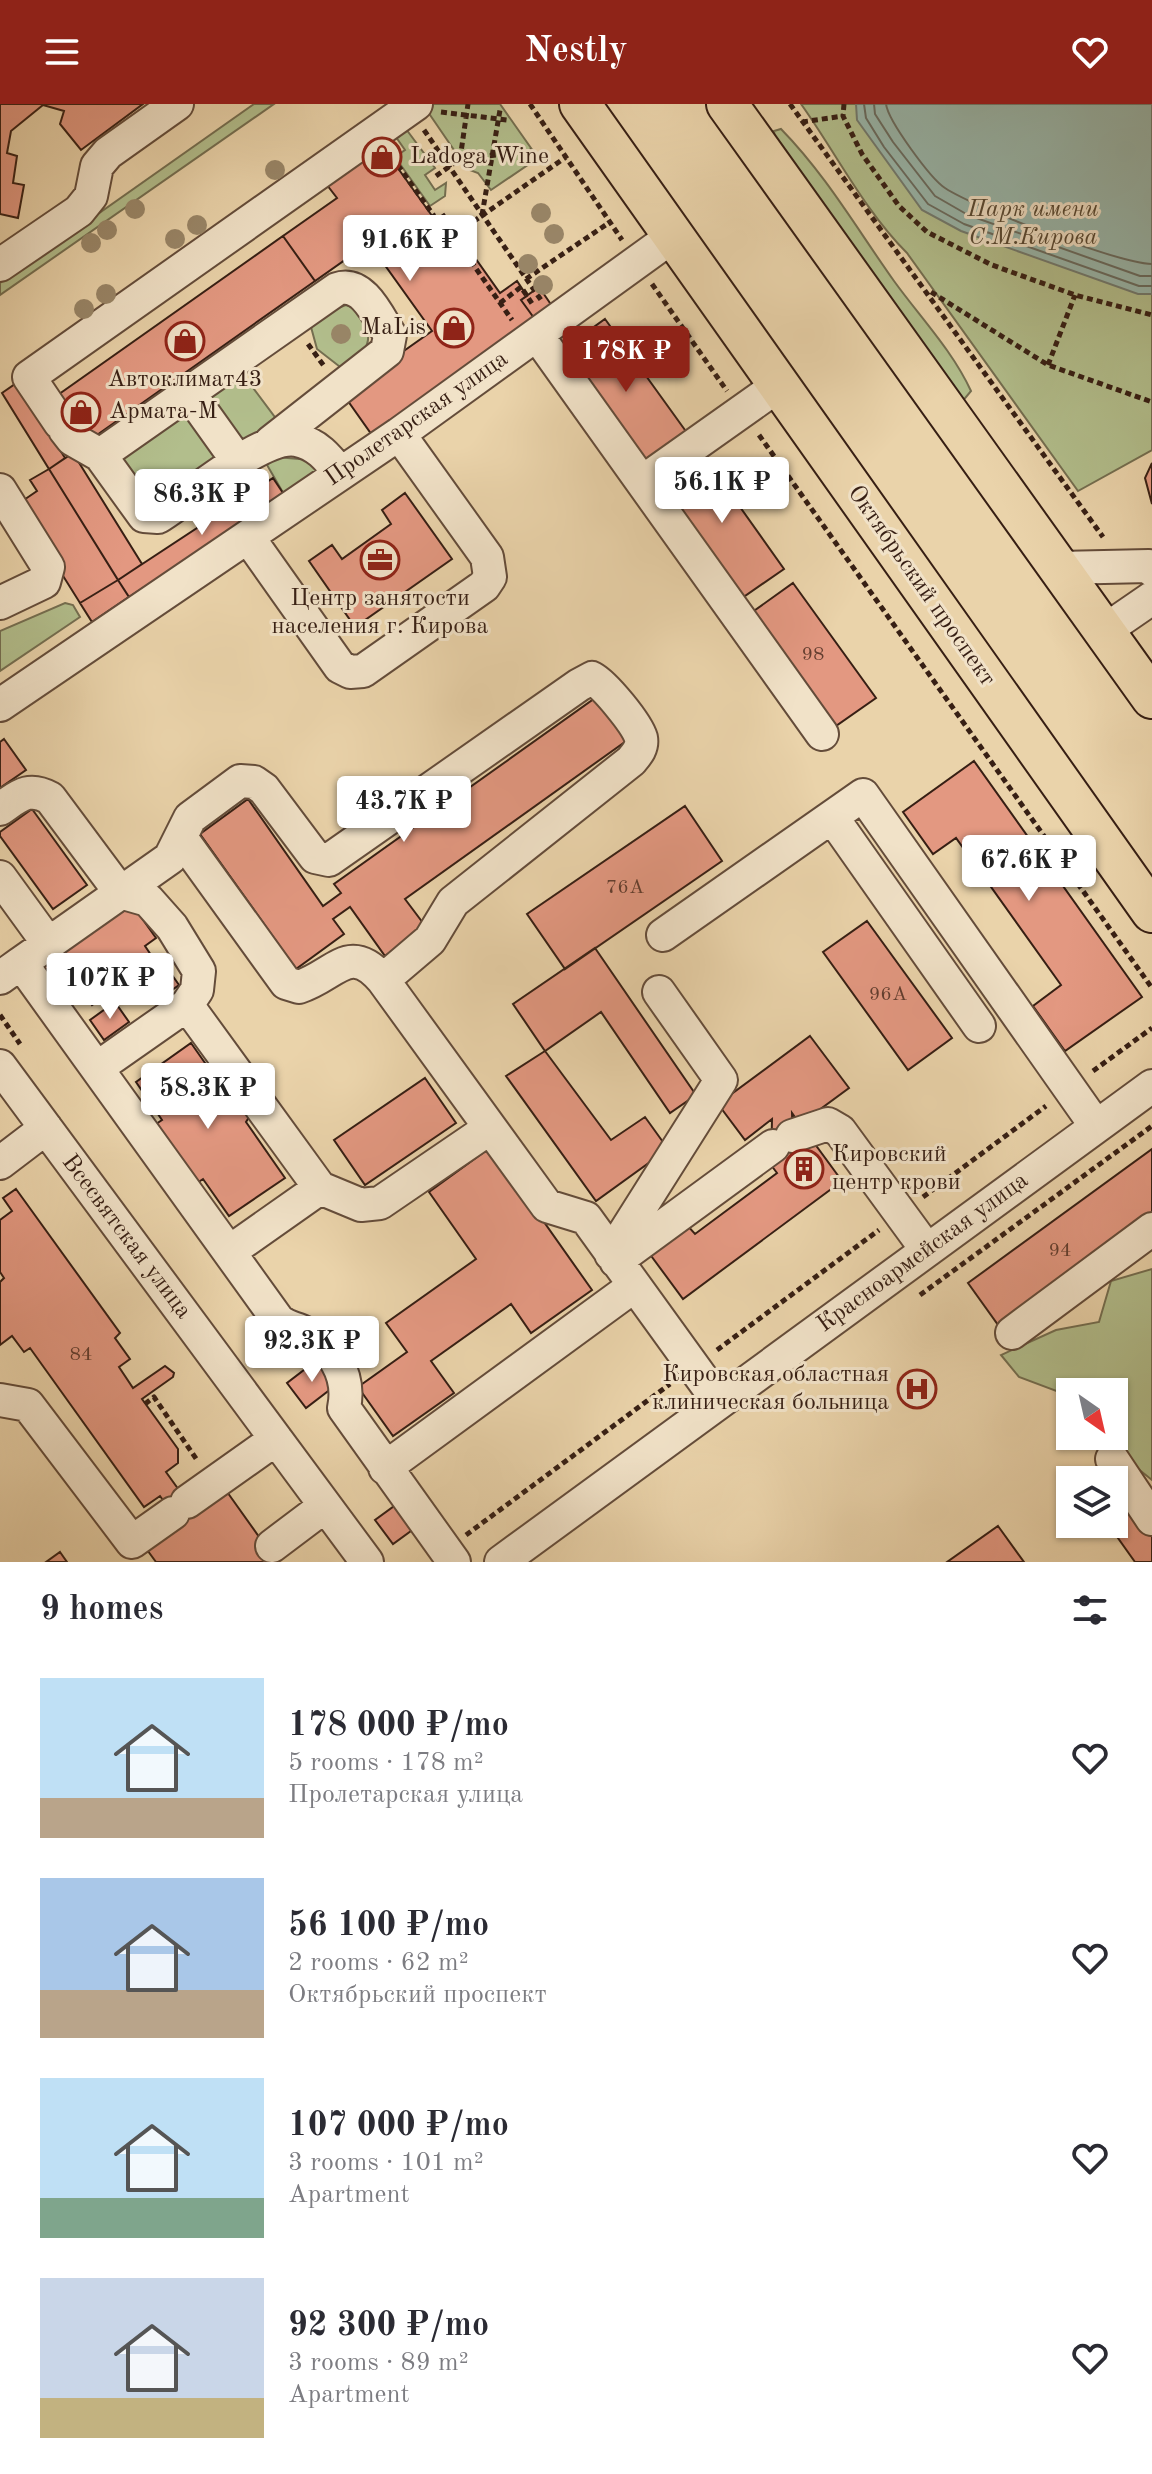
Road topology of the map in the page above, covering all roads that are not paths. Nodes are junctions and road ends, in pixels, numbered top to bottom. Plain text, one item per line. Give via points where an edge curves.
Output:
1 (177, 104) edge
2 (580, 104) edge
3 (727, 104) edge
4 (413, 106) edge
5 (673, 236) junction
6 (0, 265) edge
7 (526, 330) junction
8 (779, 385) junction
9 (189, 393) junction
10 (399, 434) junction
11 (271, 442) junction
12 (100, 455) junction
13 (239, 463) junction
14 (340, 473) junction
15 (642, 482) junction
16 (0, 490) edge
17 (248, 537) junction
18 (1059, 568) junction
19 (1138, 568) edge
20 (1152, 598) edge
21 (0, 603) edge
22 (1104, 631) junction
23 (1152, 698) edge
24 (0, 705) edge
25 (822, 734) dead end
26 (0, 809) edge
27 (832, 817) junction
28 (182, 839) junction
29 (0, 877) edge
30 (120, 892) junction
31 (1152, 912) edge
32 (663, 935) dead end
33 (48, 943) junction
34 (10, 971) edge
35 (383, 980) junction
36 (659, 992) dead end
37 (187, 1005) junction
38 (979, 1026) dead end
39 (0, 1066) edge
40 (97, 1068) junction
41 (1152, 1086) edge
42 (1096, 1126) junction
43 (46, 1128) junction
44 (490, 1128) junction
45 (0, 1163) edge
46 (320, 1188) junction
47 (1152, 1229) edge
48 (927, 1250) junction
49 (229, 1252) junction
50 (620, 1267) junction
51 (1012, 1333) dead end
52 (0, 1400) edge
53 (719, 1402) junction
54 (276, 1439) junction
55 (1112, 1459) dead end
56 (385, 1468) junction
57 (325, 1506) junction
58 (1152, 1519) edge
59 (272, 1546) dead end
60 (450, 1556) edge
61 (367, 1562) edge
62 (501, 1562) edge

1 - 6 street via 108,153 97,166 91,196 79,211
2 - 5 main road, Октябрьский проспект
3 - 18 main road
4 - 12 street via 29,377 72,439
5 - 7 street, Пролетарская улица
5 - 8 main road, Октябрьский проспект
7 - 10 street, Пролетарская улица
7 - 15 street
8 - 15 street
8 - 31 main road, Октябрьский проспект
9 - 11 street via 347,286 363,296 391,343 376,363
9 - 12 street
9 - 13 street
10 - 14 street, Пролетарская улица
10 - 17 street via 487,557 490,577 363,671 340,667
11 - 13 street
11 - 14 street via 294,439 311,444
12 - 13 street via 144,516 158,517
14 - 17 street, Пролетарская улица
15 - 25 street
16 - 21 street via 48,567 44,582
17 - 24 street, Пролетарская улица
18 - 19 street
18 - 22 main road
20 - 22 street
22 - 23 main road
26 - 30 street via 25,792 36,790 50,798
27 - 32 street
27 - 38 street
27 - 42 street via 863,795
28 - 30 street via 170,858
28 - 35 street via 286,983 299,987 356,960 367,963
28 - 35 street via 190,818 240,781 254,782 315,857 329,860 579,685 592,678 604,684 641,737 640,750 453,902 430,940
29 - 33 street
30 - 33 street
30 - 37 street via 148,900 199,971 197,990
33 - 34 street
34 - 40 street
35 - 44 street
36 - 50 street via 721,1080
37 - 40 street
37 - 46 street
39 - 43 street, Всесвятская улица
40 - 49 street
41 - 42 street, Красноармейская улица
42 - 48 street, Красноармейская улица
43 - 45 street
43 - 54 street, Всесвятская улица
44 - 46 street via 380,1203 361,1205
44 - 50 street via 547,1206 586,1218
46 - 49 street
47 - 51 street
48 - 50 street via 840,1131 828,1124 783,1141
48 - 53 street, Красноармейская улица
49 - 56 street via 278,1320 323,1344 343,1371 344,1408
50 - 53 street
50 - 56 street
52 - 54 street via 28,1405 132,1542
53 - 62 street, Красноармейская улица
54 - 57 street, Всесвятская улица
55 - 58 street
56 - 60 street
57 - 59 street
57 - 61 street, Всесвятская улица

